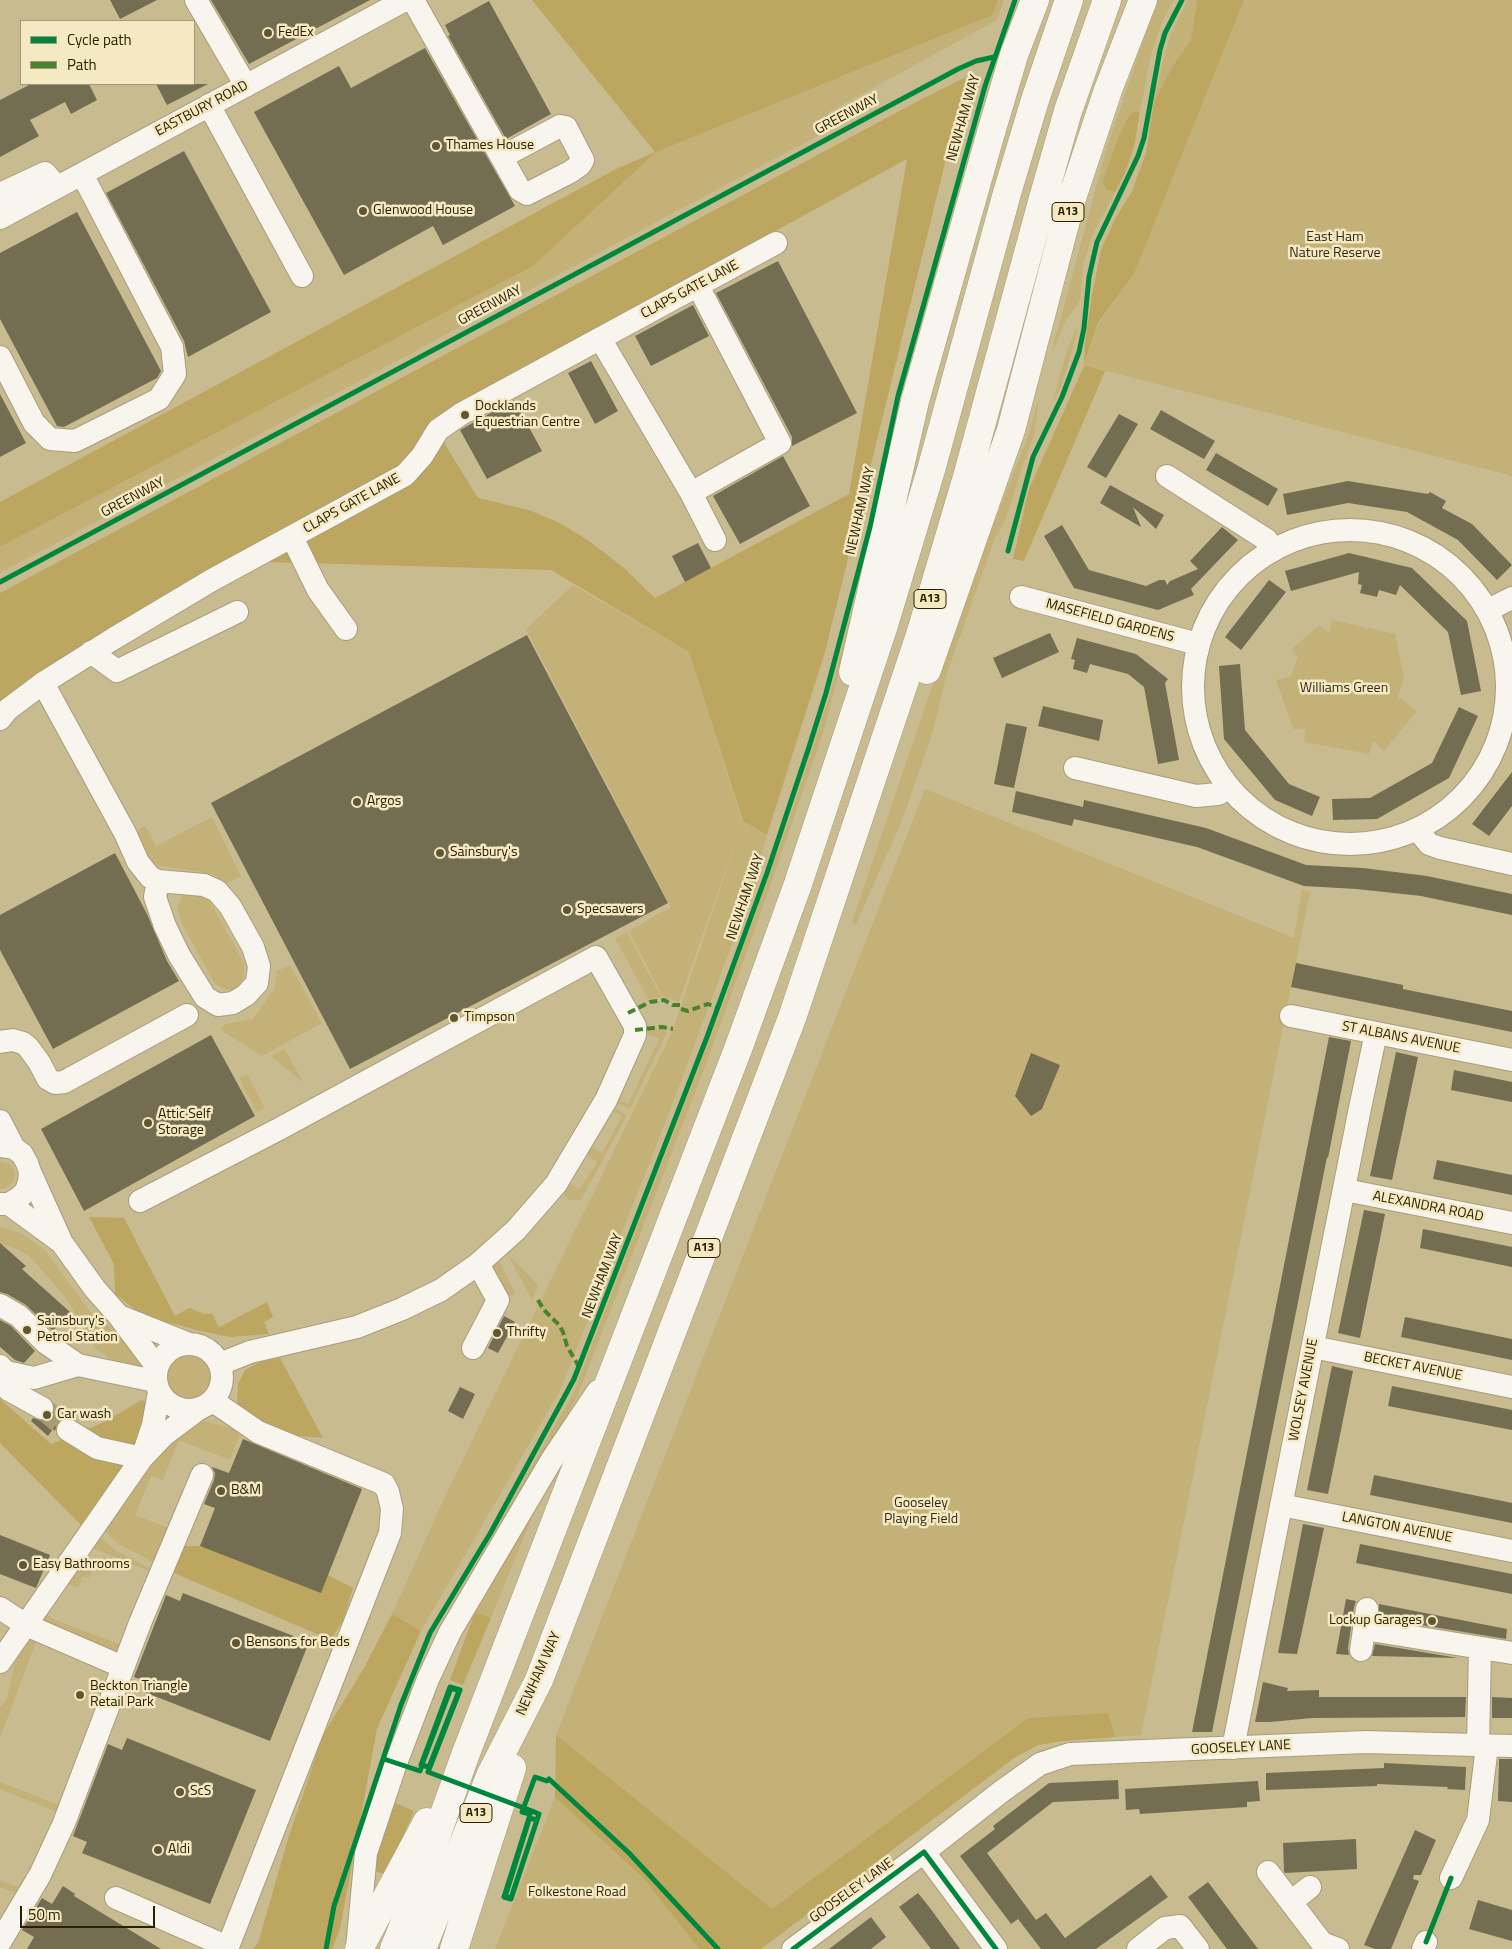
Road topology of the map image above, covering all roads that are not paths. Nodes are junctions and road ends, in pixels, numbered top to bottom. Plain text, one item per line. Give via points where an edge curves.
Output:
1 (196, 0) edge
2 (405, 0) edge
3 (413, 0) edge
4 (1035, 0) edge
5 (1069, 0) edge
6 (1107, 0) edge
7 (1143, 0) edge
8 (246, 86) junction
9 (209, 106) junction
10 (502, 158) junction
11 (82, 174) junction
12 (57, 187) junction
13 (0, 194) edge
14 (0, 218) edge
15 (776, 244) dead end
16 (302, 276) dead end
17 (698, 286) junction
18 (601, 340) junction
19 (0, 357) edge
20 (1167, 476) dead end
21 (691, 493) junction
22 (292, 537) junction
23 (715, 540) dead end
24 (1273, 549) junction
25 (1021, 597) dead end
26 (1512, 598) edge
27 (1488, 610) junction
28 (238, 612) dead end
29 (346, 630) dead end
30 (1198, 644) junction
31 (92, 652) junction
32 (43, 683) junction
33 (1510, 701) edge
34 (0, 719) edge
35 (1076, 768) dead end
36 (1229, 788) junction
37 (826, 801) junction
38 (861, 812) junction
39 (1417, 829) junction
40 (1512, 864) edge
41 (158, 881) junction
42 (187, 1015) dead end
43 (1291, 1016) dead end
44 (1376, 1033) junction
45 (0, 1042) edge
46 (1512, 1060) edge
47 (0, 1121) edge
48 (7, 1147) edge
49 (30, 1172) junction
50 (1345, 1190) junction
51 (140, 1201) dead end
52 (5, 1204) edge
53 (1512, 1223) edge
54 (62, 1243) junction
55 (478, 1264) junction
56 (0, 1305) edge
57 (118, 1315) junction
58 (190, 1344) junction
59 (1313, 1347) junction
60 (473, 1348) dead end
61 (220, 1364) junction
62 (616, 1364) junction
63 (78, 1365) junction
64 (3, 1369) edge
65 (157, 1380) junction
66 (1512, 1387) edge
67 (204, 1406) junction
68 (42, 1408) tunnel mouth
69 (68, 1430) tunnel mouth
70 (142, 1458) junction
71 (202, 1474) dead end
72 (1281, 1505) junction
73 (1512, 1551) edge
74 (0, 1608) edge
75 (26, 1625) junction
76 (1364, 1629) dead end
77 (1480, 1648) junction
78 (1512, 1653) edge
79 (0, 1662) edge
80 (124, 1667) junction
81 (539, 1680) junction
82 (1483, 1746) junction
83 (1512, 1746) edge
84 (1233, 1748) junction
85 (466, 1753) junction
86 (924, 1852) junction
87 (1268, 1872) dead end
88 (1451, 1878) dead end
89 (1310, 1887) dead end
90 (116, 1898) dead end
91 (1292, 1902) junction
92 (0, 1942) edge
93 (228, 1948) edge
94 (358, 1949) edge
95 (394, 1949) edge
96 (422, 1949) edge
97 (454, 1949) edge
98 (792, 1949) edge
99 (996, 1949) edge
100 (1138, 1949) edge
101 (1198, 1949) edge
102 (1338, 1949) edge

1 - 8 street
2 - 8 street, EASTBURY ROAD
3 - 10 street
4 - 37 highway, A13 via 990,136 915,401
5 - 37 highway, A13 via 1007,193 958,375 884,625
6 - 38 highway, NEWHAM WAY / A13 via 1063,129 920,635
7 - 38 highway, A13 via 1071,200 1011,430 945,621 893,751
8 - 9 street, EASTBURY ROAD
9 - 11 street, EASTBURY ROAD
9 - 16 street
10 - 10 street via 520,190 527,194 580,166 583,160 566,127 560,126
11 - 12 street, EASTBURY ROAD
11 - 19 street via 172,347 175,374 159,399 75,441 50,439 34,424
12 - 13 street via 45,173
12 - 14 street, EASTBURY ROAD
15 - 17 street, CLAPS GATE LANE
17 - 18 street, CLAPS GATE LANE
17 - 21 street via 780,443
18 - 21 street
18 - 22 street, CLAPS GATE LANE via 461,414 438,430 405,476
20 - 24 street via 1267,540
21 - 23 street
22 - 29 street via 318,590
22 - 31 street, CLAPS GATE LANE via 212,580
24 - 27 street via 1306,535 1341,529 1376,531 1410,541 1441,558 1468,581
24 - 30 street via 1226,589 1209,615
25 - 30 street, MASEFIELD GARDENS
26 - 27 street
27 - 33 street via 1500,638
28 - 31 street via 117,671
30 - 36 street via 1193,674 1193,705 1200,735 1212,763
31 - 32 street, CLAPS GATE LANE
32 - 34 street, CLAPS GATE LANE
32 - 41 street via 138,862 150,877
33 - 39 street via 1500,737 1468,792 1444,813
35 - 36 street via 1196,796 1218,794
36 - 39 street via 1254,812 1283,830 1316,841 1350,844 1384,840
37 - 62 highway, A13 via 768,968
38 - 81 highway, NEWHAM WAY / A13 via 792,1018
39 - 40 street via 1430,844 1440,848
41 - 41 street via 204,885 217,891 230,906 259,966 257,983 246,995 234,1003 218,1005 205,997 165,926 155,897
42 - 45 street via 64,1082 54,1083 48,1079 23,1043 13,1040
43 - 44 street, ST ALBANS AVENUE
44 - 46 street, ST ALBANS AVENUE
44 - 50 street, WOLSEY AVENUE
47 - 48 street
48 - 49 street via 22,1154
49 - 52 street via 26,1191
49 - 54 street
50 - 53 street, ALEXANDRA ROAD
50 - 59 street, WOLSEY AVENUE
51 - 55 street via 596,957 635,1026 635,1035 606,1100 556,1184 516,1230
52 - 54 street
54 - 57 street
55 - 60 street via 498,1300
55 - 61 street via 441,1290 357,1328 250,1352
56 - 63 street via 19,1316 46,1343
57 - 58 street
57 - 65 street
58 - 61 street via 208,1349
58 - 65 street via 171,1349 164,1355
59 - 66 street, BECKET AVENUE
59 - 72 street, WOLSEY AVENUE
61 - 67 street via 223,1377 220,1390
62 - 85 highway, A13
62 - 94 street via 550,1461 450,1632 428,1679 366,1853
63 - 64 street via 34,1378
63 - 65 street
64 - 68 street via 3,1383 9,1390
65 - 67 street via 166,1402 176,1408
65 - 70 street via 153,1425
67 - 70 street via 164,1435
67 - 93 street via 384,1484 392,1509 390,1533
69 - 70 street via 97,1448
70 - 75 street
71 - 80 street
72 - 73 street, LANGTON AVENUE
72 - 84 street, WOLSEY AVENUE
74 - 75 street
75 - 79 street
75 - 80 street
76 - 77 street
77 - 78 street
77 - 82 street
80 - 92 street via 61,1830 40,1875
81 - 96 highway, NEWHAM WAY / A13 via 492,1774
81 - 97 highway, A13
82 - 83 street, GOOSELEY LANE
82 - 84 street, GOOSELEY LANE via 1366,1742
82 - 88 street via 1478,1820
84 - 86 street, GOOSELEY LANE via 1070,1754 1040,1764
85 - 94 highway, A13
85 - 95 highway, A13
86 - 98 street, GOOSELEY LANE
86 - 99 street
87 - 91 street
89 - 91 street
90 - 93 street
91 - 102 street via 1322,1942
100 - 101 street via 1166,1928 1180,1926

